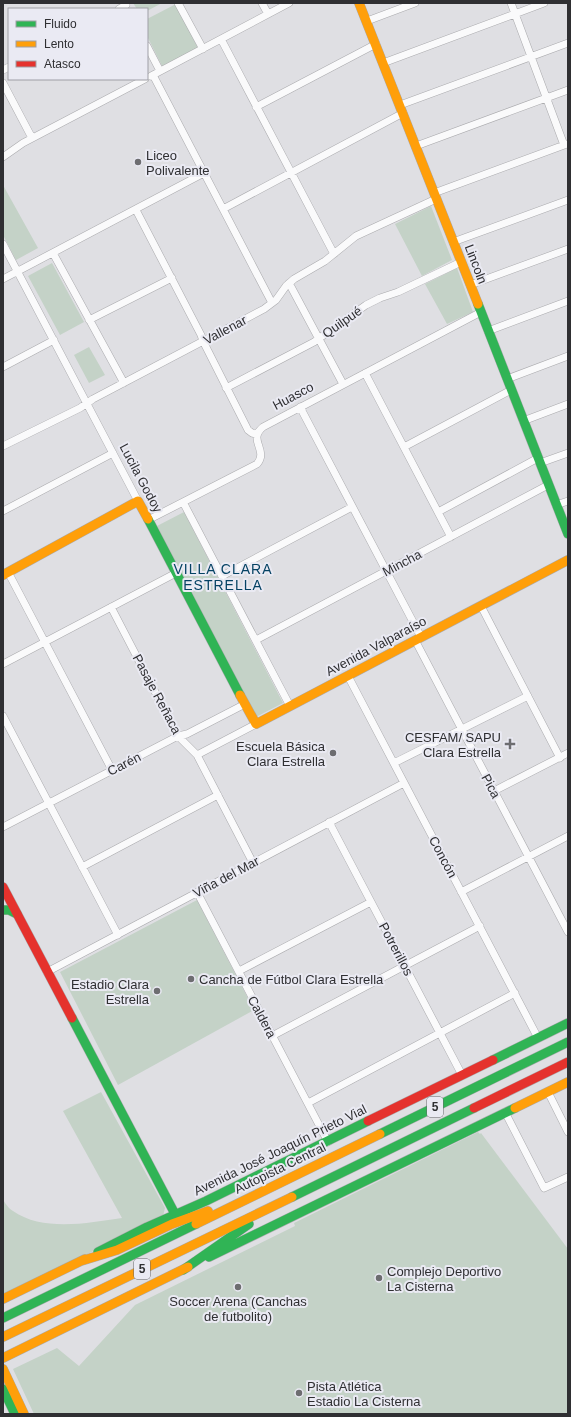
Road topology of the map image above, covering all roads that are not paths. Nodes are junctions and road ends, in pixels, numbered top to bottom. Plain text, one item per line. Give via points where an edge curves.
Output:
1 (178, 3) edge
2 (262, 3) edge
3 (289, 3) edge
4 (359, 3) edge
5 (415, 3) edge
6 (511, 3) edge
7 (544, 3) edge
8 (268, 14) junction
9 (515, 14) junction
10 (367, 21) junction
11 (221, 39) junction
12 (568, 43) edge
13 (376, 44) junction
14 (148, 48) edge
15 (203, 49) junction
16 (531, 57) junction
17 (383, 63) junction
18 (160, 71) junction
19 (148, 77) edge
20 (142, 80) edge
21 (3, 83) edge
22 (568, 90) edge
23 (546, 98) junction
24 (256, 107) junction
25 (401, 109) junction
26 (32, 138) junction
27 (566, 144) edge
28 (416, 146) junction
29 (15, 147) junction
30 (3, 153) edge
31 (3, 157) edge
32 (204, 173) junction
33 (291, 173) junction
34 (435, 196) junction
35 (568, 200) edge
36 (223, 209) junction
37 (136, 210) junction
38 (453, 242) junction
39 (3, 244) edge
40 (568, 249) edge
41 (53, 253) junction
42 (334, 254) junction
43 (461, 262) junction
44 (18, 272) junction
45 (172, 278) junction
46 (3, 279) edge
47 (289, 283) junction
48 (470, 285) junction
49 (568, 302) edge
50 (272, 303) junction
51 (481, 312) junction
52 (89, 320) junction
53 (488, 331) junction
54 (319, 338) junction
55 (54, 340) junction
56 (203, 341) junction
57 (568, 356) edge
58 (3, 367) edge
59 (365, 373) junction
60 (507, 379) junction
61 (124, 383) junction
62 (343, 384) junction
63 (226, 388) junction
64 (511, 390) junction
65 (87, 403) junction
66 (568, 404) edge
67 (300, 407) junction
68 (523, 421) junction
69 (256, 434) junction
70 (3, 446) edge
71 (404, 447) junction
72 (113, 453) junction
73 (568, 453) edge
74 (539, 461) junction
75 (548, 485) junction
76 (138, 501) junction
77 (568, 501) edge
78 (183, 502) junction
79 (556, 505) junction
80 (352, 507) junction
81 (3, 511) edge
82 (438, 512) junction
83 (148, 520) junction
84 (568, 534) edge
85 (451, 537) junction
86 (568, 560) edge
87 (386, 571) junction
88 (6, 573) edge
89 (176, 573) junction
90 (222, 576) junction
91 (481, 606) junction
92 (111, 607) junction
93 (418, 639) junction
94 (256, 640) junction
95 (45, 642) junction
96 (3, 664) edge
97 (348, 676) junction
98 (528, 696) junction
99 (245, 704) junction
100 (290, 706) junction
101 (3, 716) edge
102 (256, 724) junction
103 (461, 729) junction
104 (178, 736) junction
105 (568, 753) edge
106 (197, 755) junction
107 (560, 758) junction
108 (394, 764) junction
109 (112, 770) junction
110 (404, 783) junction
111 (494, 791) junction
112 (218, 795) junction
113 (49, 803) junction
114 (329, 822) junction
115 (3, 827) edge
116 (568, 836) edge
117 (528, 856) junction
118 (253, 863) junction
119 (82, 867) junction
120 (3, 887) edge
121 (197, 892) junction
122 (461, 892) junction
123 (371, 902) junction
124 (3, 910) edge
125 (17, 914) junction
126 (565, 920) edge
127 (480, 926) junction
128 (568, 932) edge
129 (118, 934) junction
130 (405, 966) junction
131 (239, 971) junction
132 (47, 972) junction
133 (515, 993) junction
134 (568, 1023) edge
135 (440, 1033) junction
136 (272, 1036) junction
137 (538, 1038) junction
138 (568, 1042) edge
139 (568, 1062) edge
140 (462, 1075) junction
141 (568, 1082) edge
142 (548, 1092) junction
143 (308, 1103) junction
144 (505, 1112) junction
145 (568, 1132) edge
146 (328, 1142) junction
147 (568, 1177) edge
148 (242, 1201) junction
149 (281, 1201) junction
150 (175, 1214) junction
151 (81, 1261) junction
152 (183, 1270) junction
153 (3, 1299) edge
154 (3, 1318) edge
155 (3, 1337) edge
156 (3, 1358) edge
157 (3, 1369) edge
158 (3, 1389) edge
159 (15, 1414) edge
160 (24, 1414) edge

1 - 15 street
2 - 8 street
3 - 8 street
4 - 10 main road, Lincoln
5 - 10 street
6 - 9 street
7 - 9 street
8 - 11 street
9 - 16 street
9 - 17 street
10 - 13 main road, Lincoln
11 - 15 street
11 - 24 street
12 - 16 street
13 - 17 main road, Lincoln
13 - 24 street
14 - 18 street
15 - 18 street
16 - 23 street
16 - 25 street
17 - 25 main road, Lincoln
18 - 19 street
19 - 32 street
20 - 26 street
21 - 26 street
22 - 23 street
23 - 27 street
23 - 28 street
24 - 33 street
25 - 28 main road, Lincoln
25 - 33 street
26 - 29 street
27 - 34 street, Vallenar
28 - 34 main road, Lincoln
29 - 30 street
29 - 31 street
32 - 36 street
32 - 37 street
33 - 36 street
33 - 42 street
34 - 38 main road, Lincoln
34 - 42 street, Vallenar via 363,232
35 - 38 street
36 - 50 street
37 - 41 street
37 - 45 street
38 - 43 main road, Lincoln
39 - 44 street, Lucila Godoy
40 - 48 street
41 - 44 street
41 - 52 street
42 - 47 street, Vallenar
43 - 48 main road, Lincoln
43 - 54 street, Quilpué via 366,305
44 - 46 street
44 - 55 street, Lucila Godoy
45 - 52 street
45 - 56 street
47 - 50 street, Vallenar
47 - 54 street
48 - 51 main road, Lincoln
49 - 53 street
50 - 56 street, Vallenar
51 - 53 main road, Lincoln
51 - 59 street, Huasco
52 - 61 street
53 - 60 main road, Lincoln
54 - 62 street
54 - 63 street, Quilpué
55 - 58 street
55 - 65 street, Lucila Godoy
56 - 61 street, Vallenar
56 - 63 street
57 - 60 street
59 - 62 street, Huasco
59 - 71 street
60 - 64 main road, Lincoln
61 - 65 street, Vallenar
62 - 67 street, Huasco
63 - 69 street via 248,430
64 - 68 main road, Lincoln
64 - 71 street
65 - 70 street, Vallenar via 55,422
65 - 72 street, Lucila Godoy
66 - 68 street
67 - 69 street, Huasco via 262,427
67 - 80 street, Pica
68 - 74 main road, Lincoln
69 - 78 street via 261,453 261,459 257,464
71 - 82 street
72 - 76 street, Lucila Godoy
72 - 81 street
73 - 74 street
74 - 75 main road, Lincoln
74 - 82 street
75 - 79 main road, Lincoln
75 - 85 street, Mincha
76 - 83 main road, Lucila Godoy
76 - 88 main road
77 - 79 street
78 - 83 street
78 - 90 street
79 - 84 main road, Lincoln
80 - 87 street, Pica
80 - 90 street
82 - 85 street
83 - 89 main road, Lucila Godoy
85 - 87 street, Mincha
86 - 91 main road, Avenida Valparaíso
87 - 93 street, Pica
87 - 94 street, Mincha
88 - 95 street
89 - 92 street
89 - 99 main road, Lucila Godoy
90 - 94 street
91 - 93 main road, Avenida Valparaíso
91 - 98 street
92 - 95 street
92 - 104 street, Pasaje Reñaca
93 - 97 main road, Avenida Valparaíso
93 - 103 street, Pica
94 - 100 street
95 - 96 street
95 - 109 street
97 - 100 main road, Avenida Valparaíso
97 - 108 street, Concón
98 - 103 street
98 - 107 street
99 - 102 main road, Lucila Godoy
99 - 104 street, Carén via 187,734
100 - 102 main road, Avenida Valparaíso
101 - 113 street
102 - 106 street, Avenida Valparaíso
103 - 108 street
103 - 111 street, Pica
104 - 106 street, Pasaje Reñaca
104 - 109 street, Carén
105 - 107 street
106 - 112 street, Pasaje Reñaca
107 - 111 street
108 - 110 street, Concón
109 - 113 street, Carén
110 - 114 street, Viña del Mar
110 - 122 street, Concón
111 - 117 street, Pica
112 - 118 street, Pasaje Reñaca
112 - 119 street
113 - 115 street, Carén
113 - 119 street
114 - 118 street, Viña del Mar
114 - 123 street, Potrerillos
116 - 117 street
117 - 122 street
117 - 126 street, Pica
118 - 121 street, Viña del Mar
119 - 129 street
120 - 125 main road
121 - 129 street, Viña del Mar
121 - 131 street, Caldera
122 - 127 street, Concón
123 - 130 street, Potrerillos
123 - 131 street
124 - 125 main road
125 - 132 main road
126 - 128 street, Pica
127 - 130 street
127 - 133 street, Concón
129 - 132 street, Viña del Mar
130 - 135 street, Potrerillos
130 - 136 street
131 - 136 street, Caldera
132 - 150 main road
133 - 135 street
133 - 137 street, Concón
134 - 137 main road, Avenida José Joaquín Prieto Vial
135 - 140 street, Potrerillos
135 - 143 street
136 - 143 street, Caldera
137 - 140 main road, Avenida José Joaquín Prieto Vial
138 - 148 main road, Autopista Central / 5
139 - 149 main road, 5
140 - 146 main road, Avenida José Joaquín Prieto Vial
141 - 142 main road
142 - 144 main road
142 - 145 street
143 - 146 street, Caldera
144 - 147 street via 544,1188
144 - 152 main road
146 - 150 main road, Avenida José Joaquín Prieto Vial
148 - 151 main road via 172,1224 117,1250
148 - 154 main road, Autopista Central / 5
149 - 152 main road
149 - 155 main road, 5
150 - 151 main road, Avenida José Joaquín Prieto Vial
151 - 153 main road, Avenida José Joaquín Prieto Vial
152 - 156 main road
157 - 160 main road
158 - 159 main road

